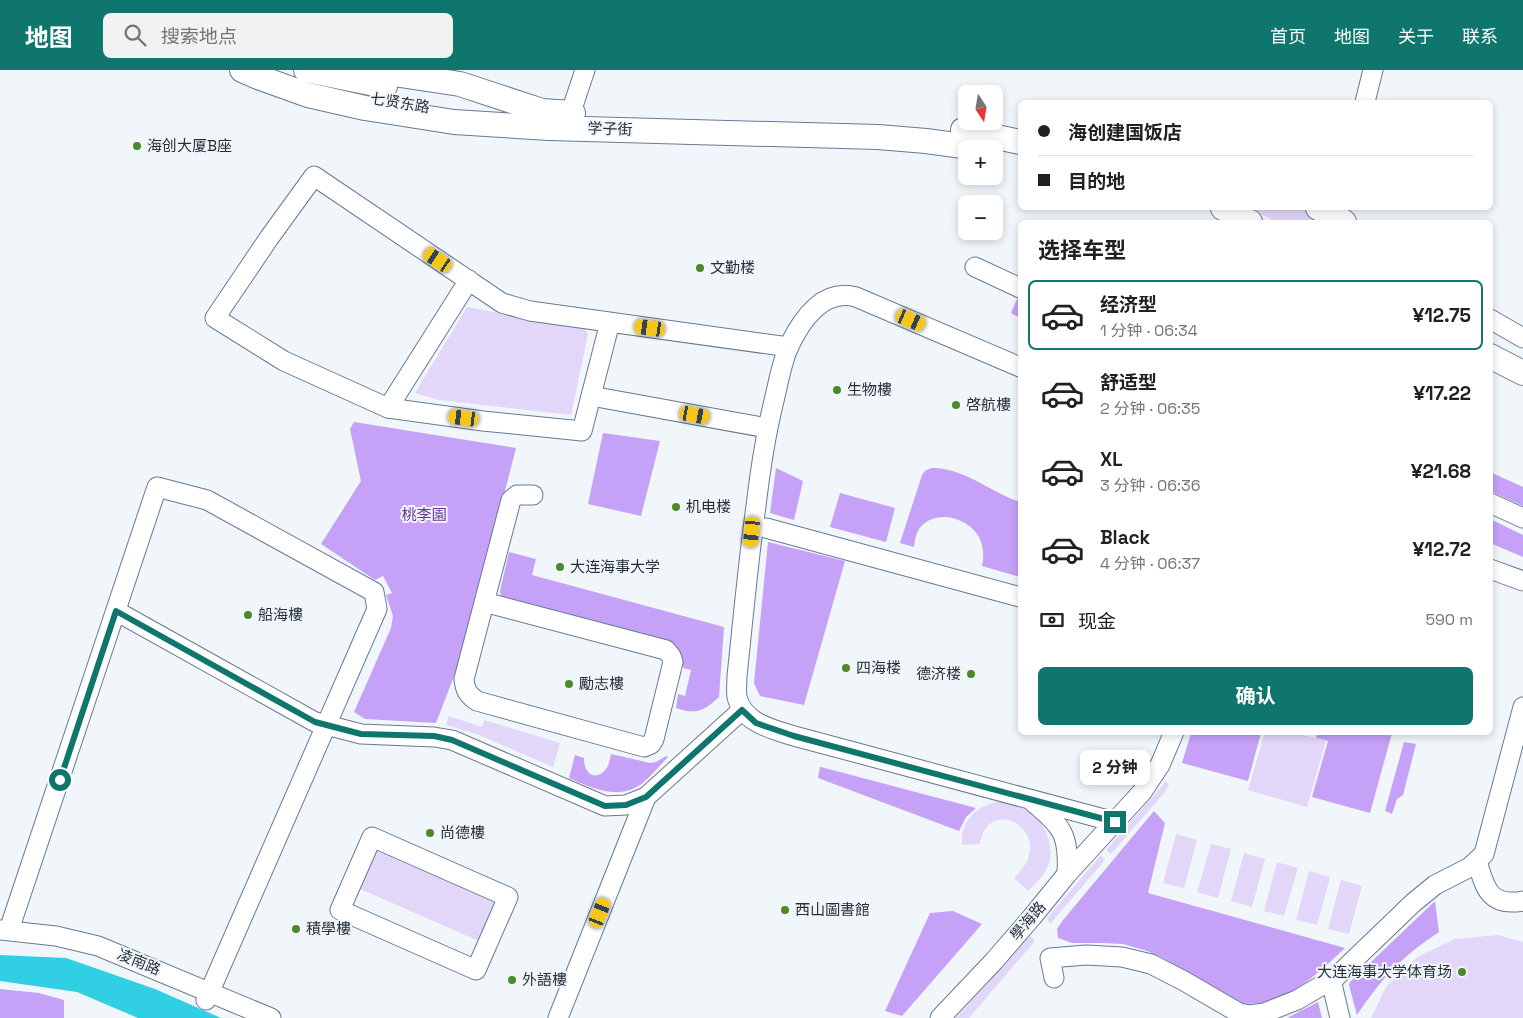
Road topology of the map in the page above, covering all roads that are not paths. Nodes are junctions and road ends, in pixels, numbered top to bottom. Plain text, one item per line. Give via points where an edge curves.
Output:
1 (242, 70) edge
2 (262, 70) edge
3 (306, 70) edge
4 (368, 70) edge
5 (585, 70) edge
6 (1373, 70) edge
7 (1366, 100) edge
8 (541, 119) junction
9 (569, 120) junction
10 (1018, 142) edge
11 (958, 145) edge
12 (1003, 153) edge
13 (1018, 156) edge
14 (1227, 210) edge
15 (1246, 220) edge
16 (975, 267) dead end
17 (469, 280) junction
18 (1018, 287) edge
19 (1493, 321) edge
20 (610, 322) junction
21 (1523, 338) edge
22 (789, 347) junction
23 (1493, 358) edge
24 (1018, 366) edge
25 (1523, 373) edge
26 (1493, 375) edge
27 (1523, 390) edge
28 (591, 396) junction
29 (388, 408) junction
30 (767, 428) junction
31 (533, 495) dead end
32 (1493, 504) edge
33 (1523, 518) edge
34 (766, 528) dead end
35 (1493, 570) edge
36 (1523, 581) edge
37 (1018, 596) edge
38 (484, 602) junction
39 (116, 611) junction
40 (1523, 707) edge
41 (742, 710) junction
42 (326, 725) junction
43 (1173, 735) edge
44 (646, 797) junction
45 (1028, 798) junction
46 (1115, 822) junction
47 (1477, 861) junction
48 (1067, 874) junction
49 (1523, 901) edge
50 (5, 930) edge
51 (476, 970) joint
52 (1054, 978) dead end
53 (1331, 980) junction
54 (207, 996) junction
55 (1248, 1017) edge
56 (270, 1018) edge
57 (558, 1018) edge
58 (940, 1018) edge
59 (1340, 1018) edge

1 - 8 main road, 学子街 via 308,95 365,108 454,122
2 - 8 main road, 七贤东路 via 310,87 368,98
3 - 8 main road, 七贤东路
4 - 8 main road, 学子街 via 460,84
5 - 9 street
6 - 7 street
8 - 9 main road, 学子街
9 - 10 main road, 学子街 via 915,125 970,131
9 - 11 main road, 学子街 via 878,137
12 - 13 main road
14 - 15 main road
16 - 18 street
17 - 20 street via 502,303 512,306
17 - 29 street
17 - 29 street via 314,176 215,318 284,362
19 - 21 street
20 - 22 street
20 - 28 street
22 - 24 street via 802,324 824,300 850,295
22 - 30 street
23 - 25 main road
26 - 27 main road
28 - 29 street via 582,431
28 - 30 street
30 - 41 street via 737,676
31 - 38 street via 517,495 511,500
32 - 33 street
34 - 37 street
35 - 36 street
38 - 38 street via 464,679 470,696 477,701 644,747 651,744 673,662 666,650
39 - 42 street via 315,722
39 - 42 street via 158,487 207,500 374,592 377,609
39 - 50 street
40 - 47 street via 1484,854
41 - 44 street
41 - 45 street via 756,723 794,736
42 - 44 street via 361,734 434,736 452,740 605,806 626,805
42 - 54 street
43 - 46 street, 學海路 via 1160,764 1142,792
44 - 57 street
45 - 46 street
45 - 48 street via 1057,823 1068,852
46 - 48 street, 學海路
47 - 49 street via 1488,893 1510,903
47 - 53 street via 1470,868 1435,885 1412,903
48 - 58 street, 學海路 via 1000,954
50 - 54 street, 凌南路 via 56,936 98,946
51 - 51 street via 340,910 372,837 508,897
52 - 55 street via 1050,958 1122,957 1151,964
53 - 55 street via 1297,1000
53 - 59 street
54 - 56 street, 凌南路

